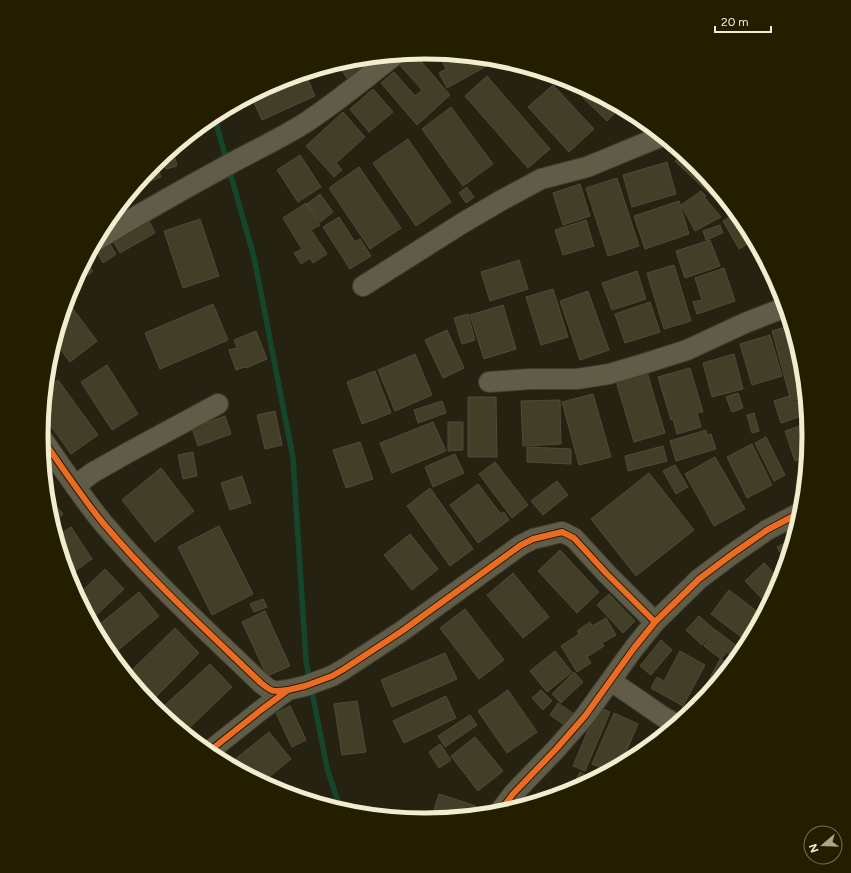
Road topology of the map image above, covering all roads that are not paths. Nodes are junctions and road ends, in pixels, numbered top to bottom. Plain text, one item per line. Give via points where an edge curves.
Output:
1 (388, 61) edge
2 (657, 138) edge
3 (108, 233) edge
4 (363, 286) dead end
5 (781, 309) edge
6 (489, 382) dead end
7 (218, 404) dead end
8 (48, 448) edge
9 (75, 486) junction
10 (795, 515) edge
11 (655, 622) junction
12 (611, 681) junction
13 (297, 688) junction
14 (672, 722) edge
15 (214, 748) edge
16 (504, 806) edge

1 - 3 street via 307,122
2 - 4 street via 587,167 540,179 461,224
5 - 6 street via 687,350 609,374 577,379
7 - 9 street via 92,473
8 - 9 street
9 - 13 street via 102,522 148,574 261,683 275,692
10 - 11 street via 767,530 699,579
11 - 12 street
11 - 13 street via 574,538 562,532 533,539 521,545 402,631 350,665 332,676
12 - 14 street
12 - 16 street via 586,716
13 - 15 street via 261,710

